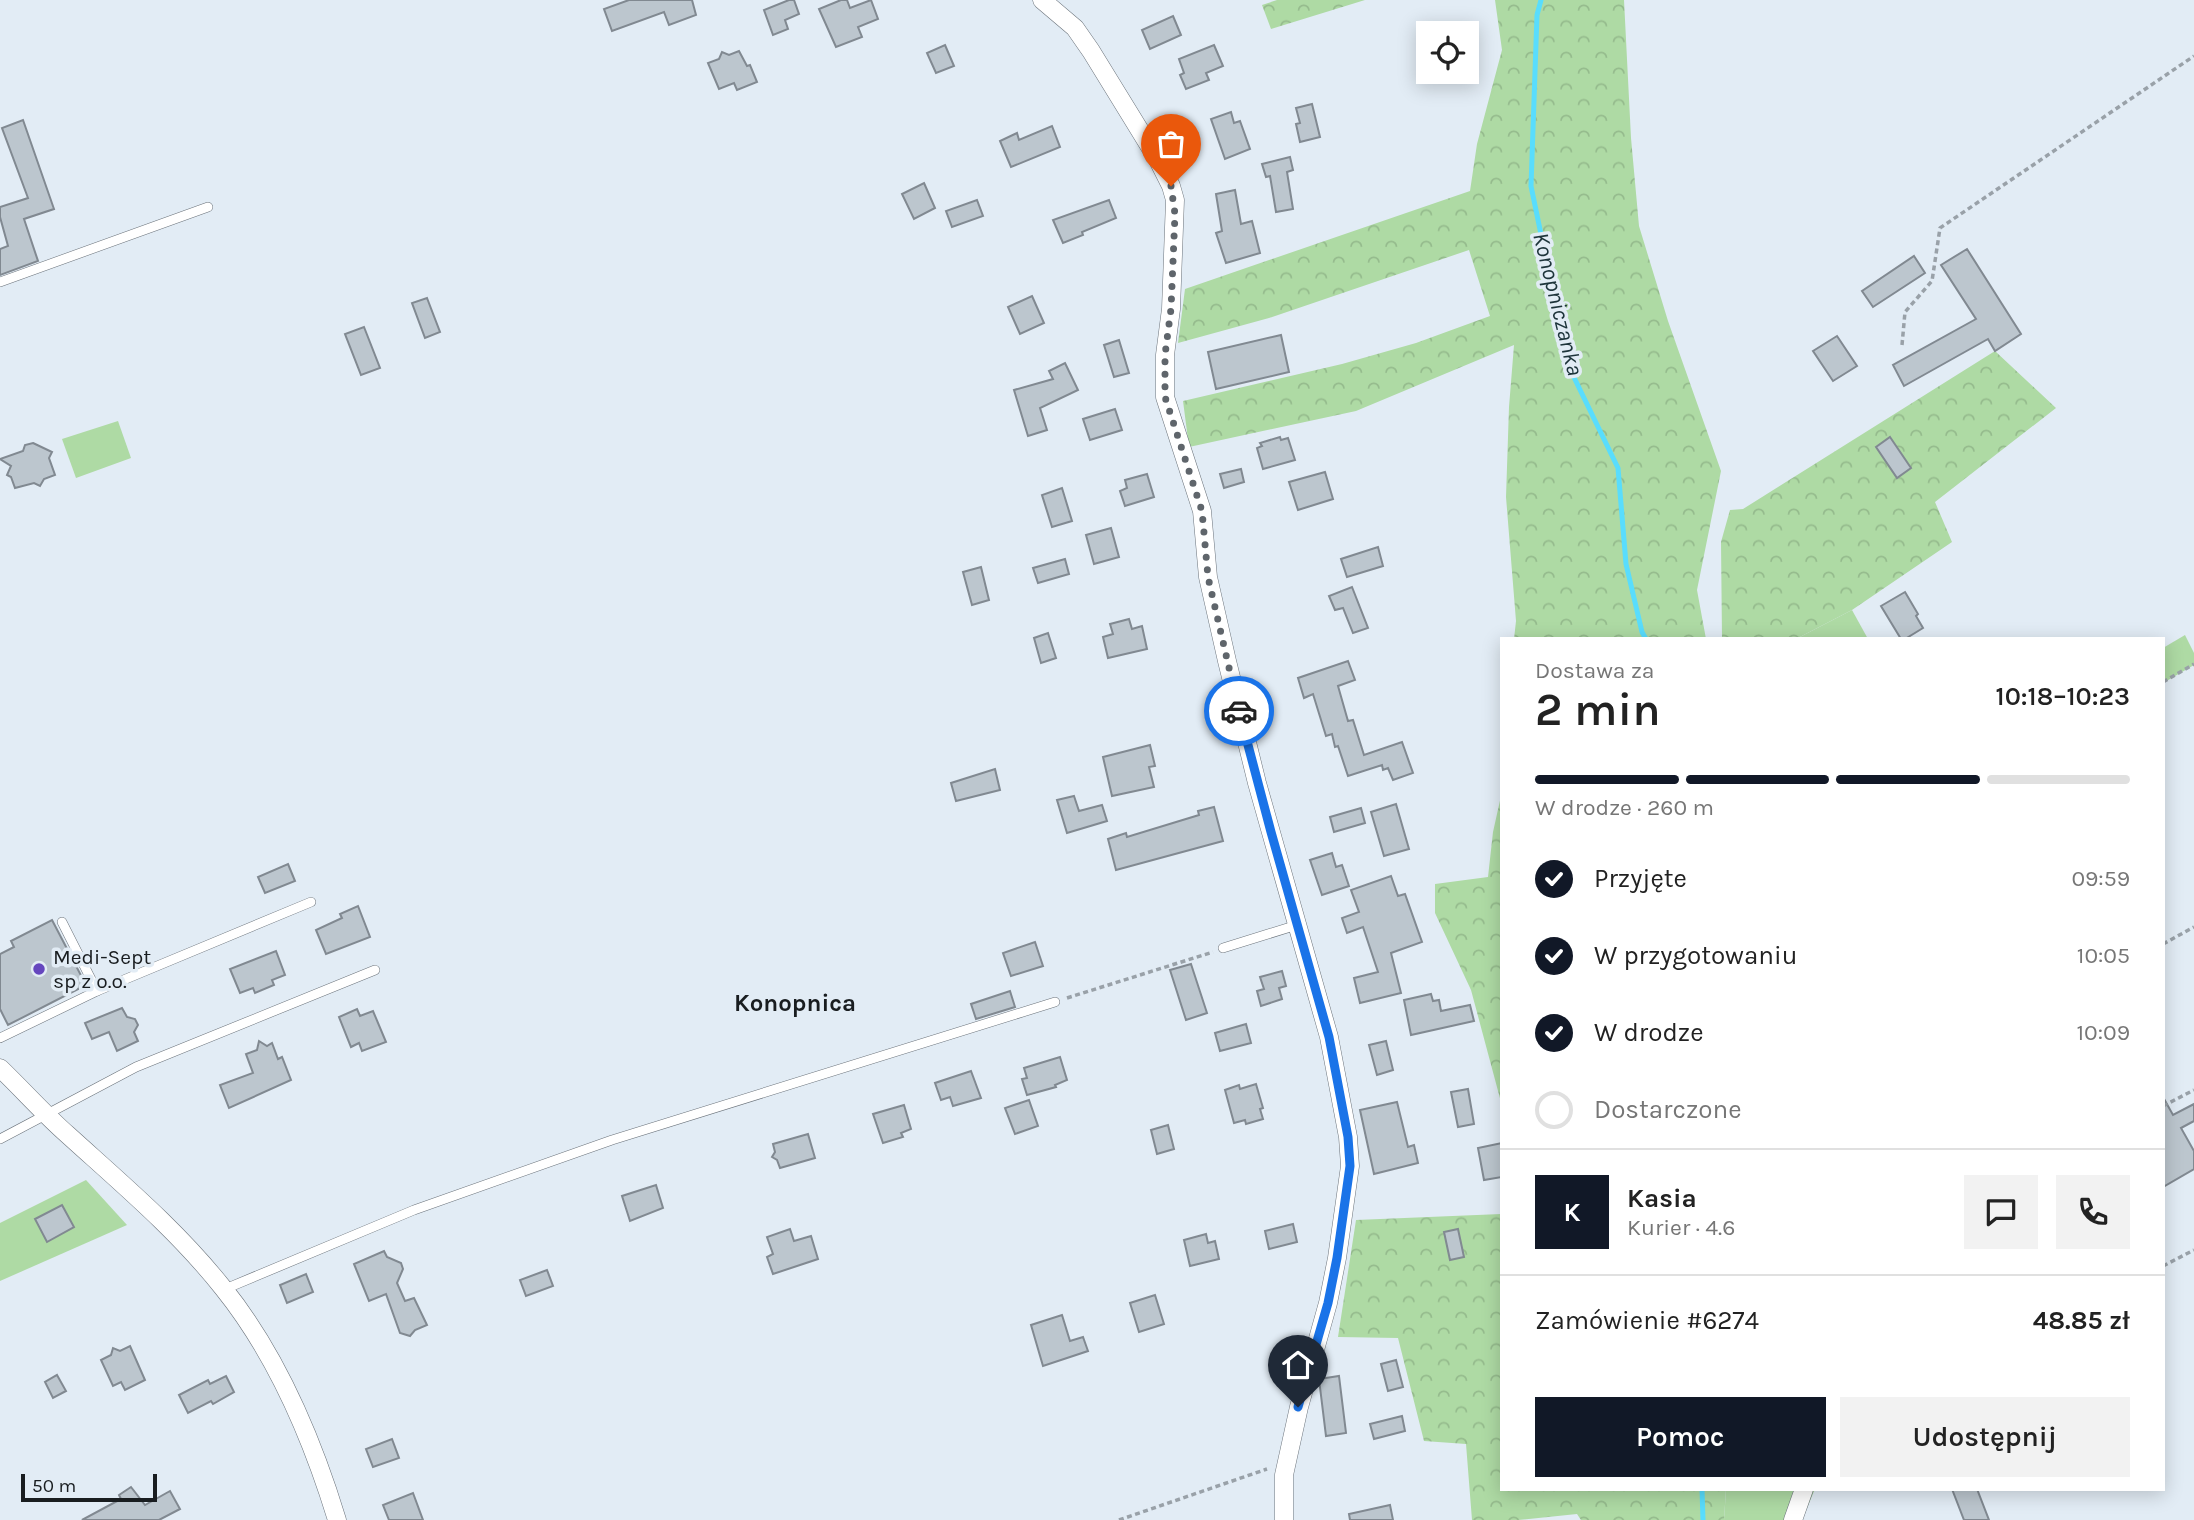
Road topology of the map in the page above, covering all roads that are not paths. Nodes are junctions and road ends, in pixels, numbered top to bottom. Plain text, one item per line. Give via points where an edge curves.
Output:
1 (1042, 0) edge
2 (208, 207) dead end
3 (0, 282) edge
4 (311, 901) dead end
5 (62, 922) dead end
6 (1297, 925) junction
7 (1223, 948) road end
8 (375, 970) dead end
9 (97, 992) junction
10 (1055, 1002) road end
11 (0, 1038) edge
12 (0, 1068) edge
13 (46, 1114) junction
14 (0, 1139) edge
15 (225, 1289) junction
16 (1803, 1491) edge
17 (337, 1520) edge
18 (1284, 1520) edge
19 (1793, 1520) edge

1 - 6 street via 1075,28 1091,51 1171,186 1175,214 1165,397 1202,511 1208,577 1227,661
2 - 3 lane
4 - 9 lane
5 - 9 lane
6 - 7 lane
6 - 18 street via 1329,1037 1350,1166 1328,1303 1286,1466
8 - 13 lane via 136,1067
9 - 11 lane
10 - 15 lane via 612,1140 414,1210
12 - 13 street
13 - 14 lane
13 - 15 street via 138,1196
15 - 17 street via 276,1368 321,1468
16 - 19 street

